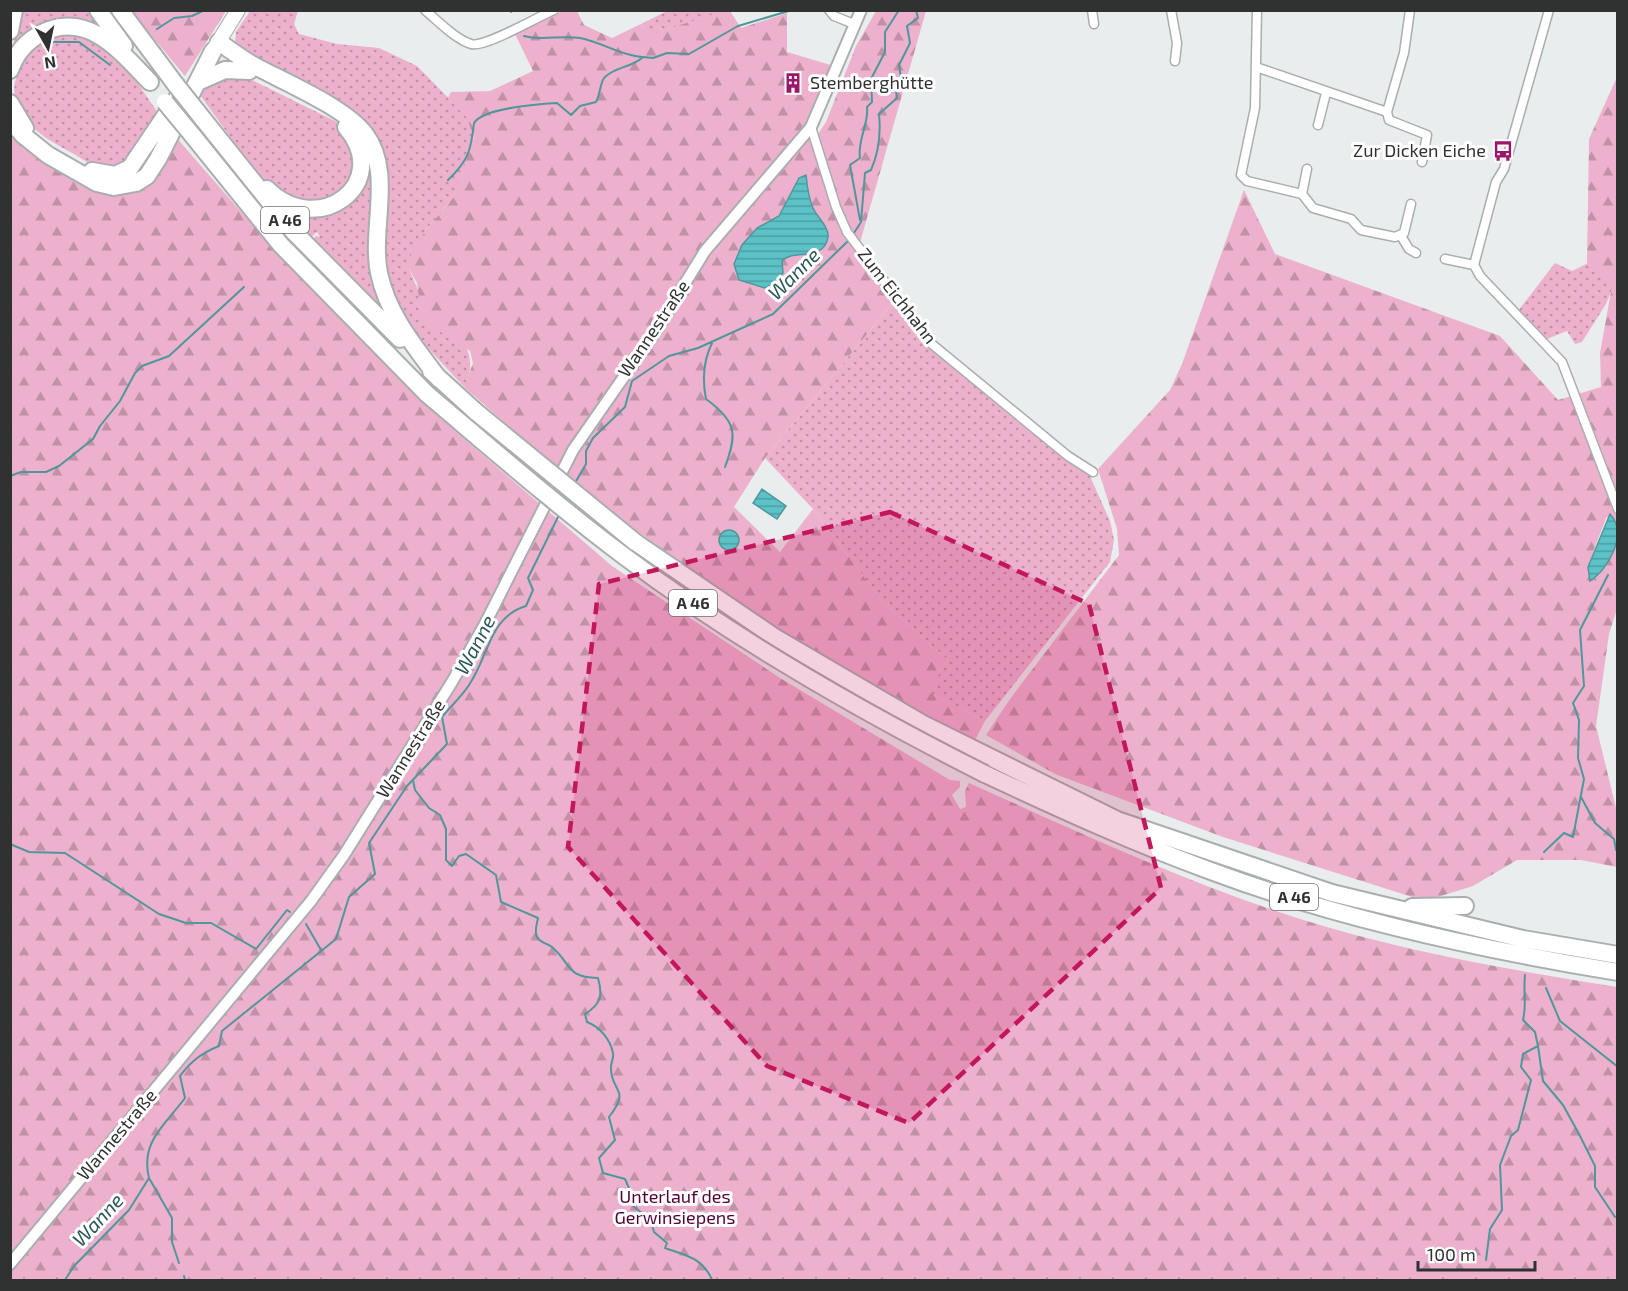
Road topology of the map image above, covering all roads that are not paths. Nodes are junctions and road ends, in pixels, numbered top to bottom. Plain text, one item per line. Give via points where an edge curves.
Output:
1 (14, 10) edge
2 (98, 10) edge
3 (120, 10) edge
4 (238, 10) edge
5 (425, 10) edge
6 (554, 10) edge
7 (829, 10) edge
8 (861, 10) edge
9 (1092, 10) edge
10 (1171, 10) edge
11 (1257, 10) edge
12 (1410, 10) edge
13 (1549, 10) edge
14 (854, 24) junction
15 (1094, 24) dead end
16 (10, 31) edge
17 (216, 46) junction
18 (1175, 61) dead end
19 (1256, 67) junction
20 (10, 70) edge
21 (249, 70) junction
22 (200, 81) junction
23 (150, 82) junction
24 (1326, 93) junction
25 (10, 103) edge
26 (1387, 112) junction
27 (10, 120) edge
28 (1318, 125) dead end
29 (812, 126) junction
30 (217, 138) junction
31 (1422, 162) dead end
32 (1307, 169) dead end
33 (1302, 194) junction
34 (1411, 204) dead end
35 (1401, 236) junction
36 (1416, 253) dead end
37 (1445, 259) dead end
38 (1473, 265) junction
39 (440, 380) junction
40 (1093, 472) dead end
41 (1617, 509) edge
42 (988, 766) junction
43 (1332, 893) junction
44 (1465, 906) dead end
45 (1617, 955) edge
46 (1617, 972) edge
47 (10, 1264) edge

1 - 16 highway
2 - 23 highway, A 46
3 - 30 highway, A 46, bridge
4 - 17 main road
5 - 6 street via 467,42 477,45
7 - 14 street
8 - 14 street, Wannestraße
9 - 15 street
10 - 18 street via 1177,43
11 - 19 street
12 - 26 street via 1404,53
13 - 38 street
14 - 29 street, Wannestraße
17 - 21 highway
17 - 22 highway
17 - 25 highway via 199,64 134,164 115,175 92,171 42,142 24,127
17 - 39 highway via 338,111 365,134 378,169 375,242 383,289 401,328
19 - 24 street
19 - 33 street via 1254,108 1241,175 1247,181
20 - 23 highway via 18,53 34,38 52,29 73,26 92,30 107,40
21 - 22 highway via 225,70
21 - 30 highway via 344,124 359,147 361,163 356,184 347,196 331,206 316,210 293,206 273,195
22 - 27 highway via 151,171 136,183 121,187 97,183 63,165 23,135
23 - 42 highway, A 46, bridge via 281,244 427,394 564,510 626,558 768,654 921,742
24 - 26 street
24 - 28 street
26 - 31 street via 1389,120 1427,135
29 - 40 street, Zum Eichhahn via 836,207 854,243 933,345 1068,456
29 - 47 street, Wannestraße via 705,251 573,450 452,682 330,876
30 - 39 highway, A 46 via 293,231
32 - 33 street
33 - 35 street via 1313,208 1352,219 1360,229
34 - 35 street
35 - 36 street
37 - 38 street
38 - 41 street via 1562,362
39 - 42 highway, A 46, bridge via 635,542 776,638
42 - 43 highway, A 46 via 1117,820
42 - 46 highway, A 46 via 1113,833 1224,875 1425,933 1533,958
43 - 44 highway via 1420,909
43 - 45 highway, A 46 via 1523,939

